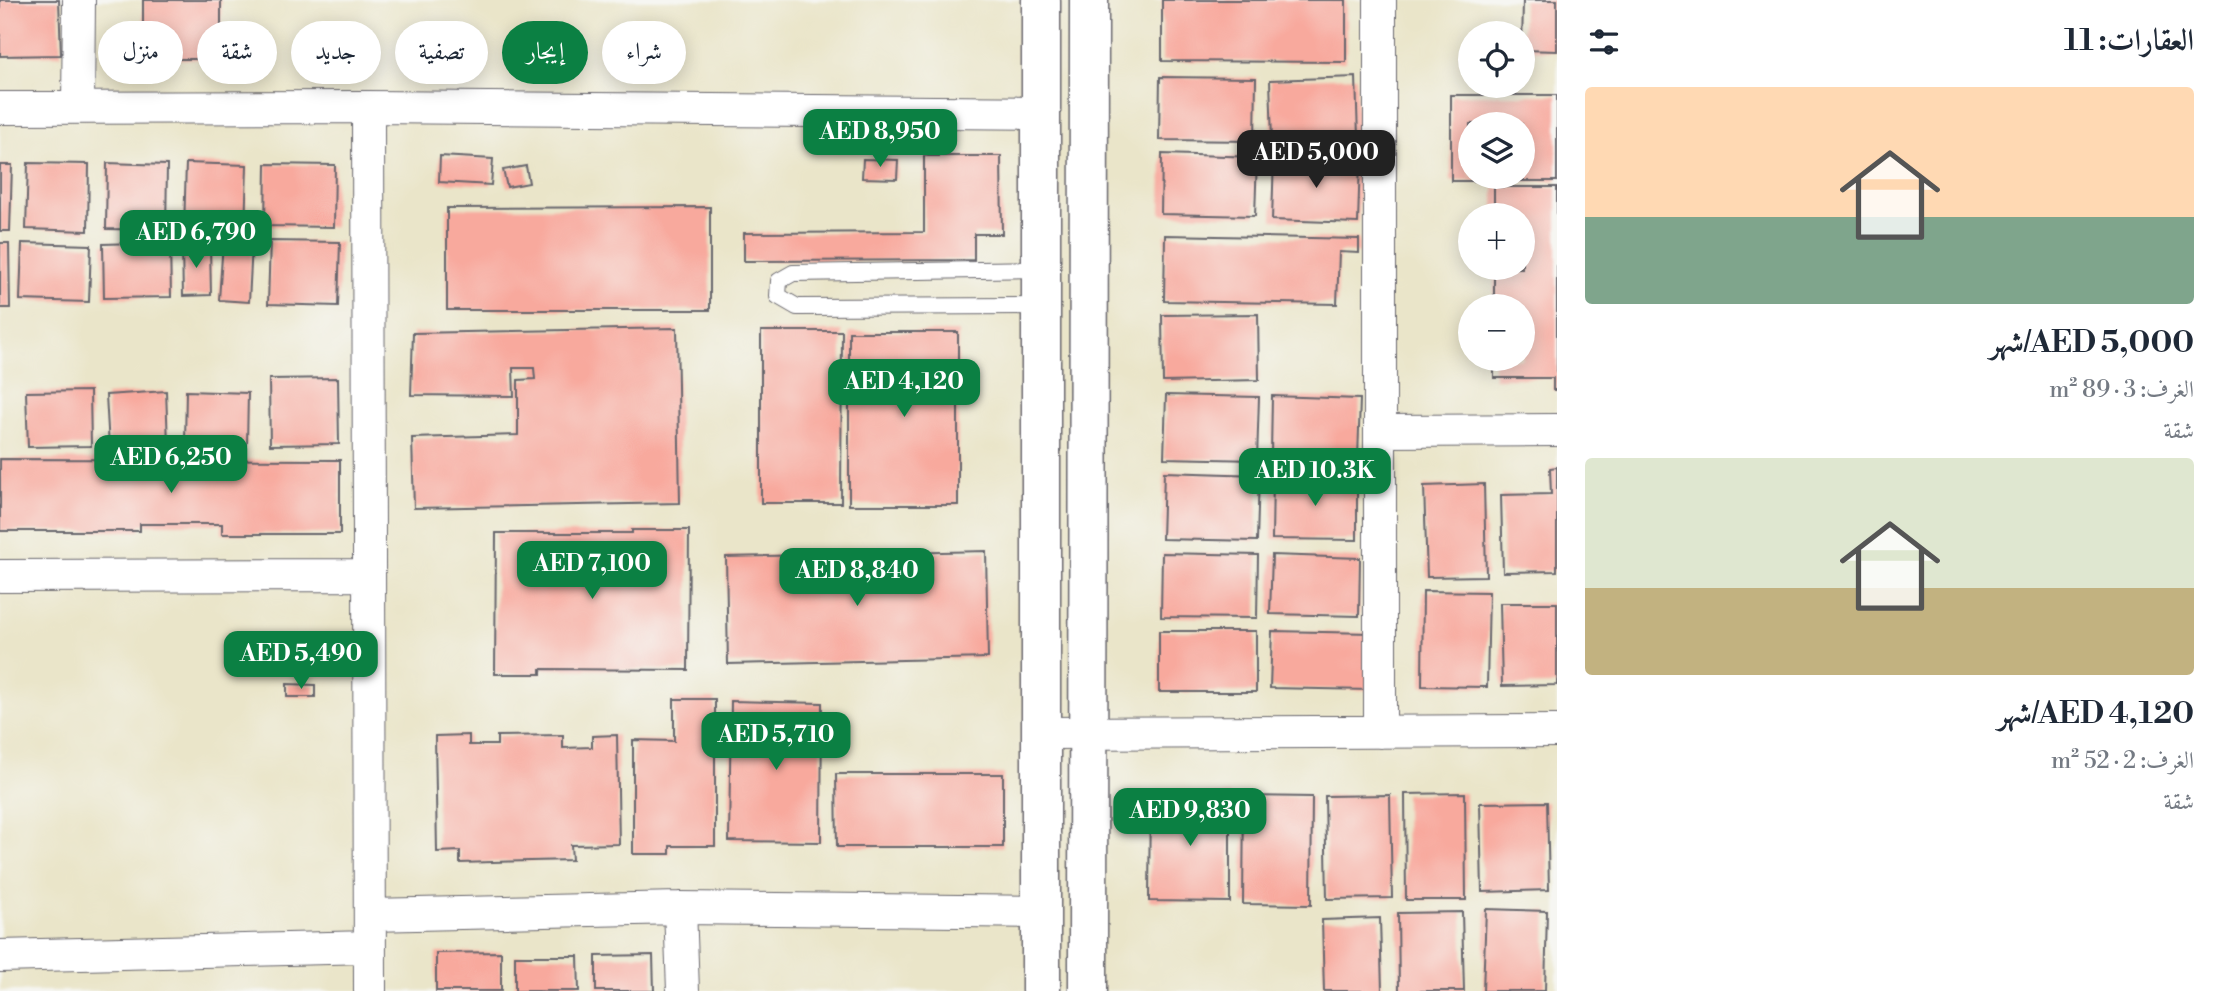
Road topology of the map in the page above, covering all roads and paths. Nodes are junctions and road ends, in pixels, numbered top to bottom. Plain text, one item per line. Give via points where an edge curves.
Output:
1 (79, 0) edge
2 (1041, 0) edge
3 (1089, 0) edge
4 (1380, 0) edge
5 (368, 107) junction
6 (0, 108) edge
7 (78, 108) junction
8 (1041, 113) junction
9 (1041, 287) junction
10 (1380, 430) junction
11 (1557, 430) edge
12 (369, 575) junction
13 (0, 576) edge
14 (1557, 731) edge
15 (1380, 732) junction
16 (1042, 733) junction
17 (1090, 734) junction
18 (680, 908) junction
19 (1042, 912) junction
20 (370, 915) junction
21 (370, 947) junction
22 (0, 956) edge
23 (370, 991) edge
24 (683, 991) edge
25 (1041, 991) edge
26 (1088, 991) edge

1 - 7 street
2 - 8 street
3 - 17 street
4 - 10 street
5 - 7 street
5 - 8 street
5 - 12 street
6 - 7 street
8 - 9 street
9 - 9 lane via 793,273 779,281 778,296 797,307
9 - 16 street
10 - 11 street
10 - 15 street
12 - 13 street
12 - 20 street
14 - 15 street
15 - 17 street
16 - 17 street
16 - 19 street
17 - 26 street
18 - 19 street
18 - 20 street
18 - 24 street
19 - 25 street
20 - 21 street
21 - 22 street
21 - 23 street

